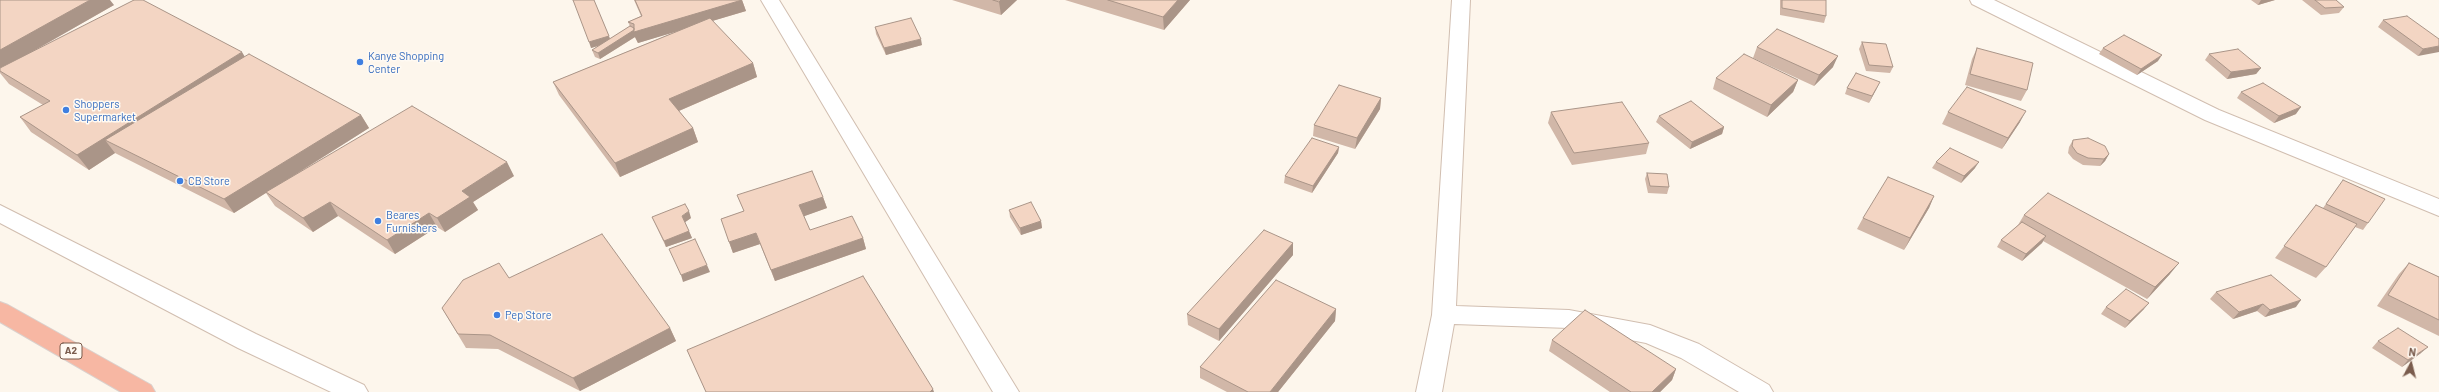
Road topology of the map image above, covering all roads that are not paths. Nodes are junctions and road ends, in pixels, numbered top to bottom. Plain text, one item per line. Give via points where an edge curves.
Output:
1 (770, 0) edge
2 (1461, 0) edge
3 (1979, 0) edge
4 (2439, 208) edge
5 (0, 213) edge
6 (0, 311) edge
7 (1444, 315) junction
8 (142, 392) edge
9 (355, 392) edge
10 (1006, 392) edge
11 (1429, 392) edge
12 (1760, 392) edge

1 - 10 street
2 - 7 street
3 - 4 street via 2212,115
5 - 9 street via 247,341
6 - 8 highway, A2
7 - 11 street
7 - 12 street via 1569,319 1650,334 1690,352

